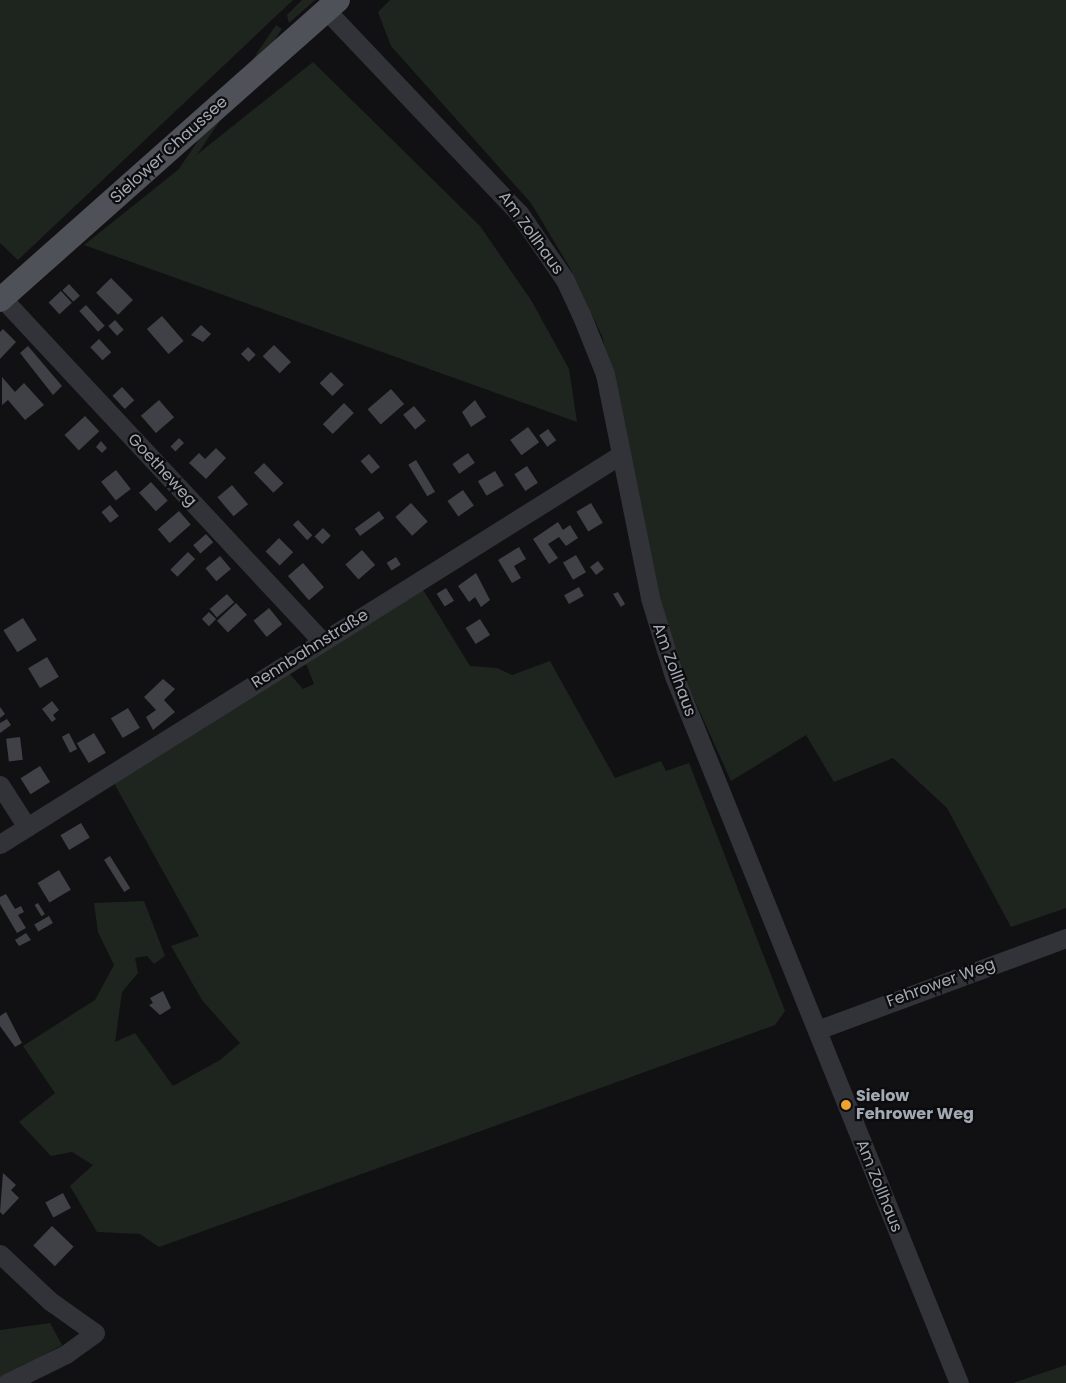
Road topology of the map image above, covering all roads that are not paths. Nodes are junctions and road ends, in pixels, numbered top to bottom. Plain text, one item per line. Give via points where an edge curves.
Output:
1 (332, 5) edge
2 (1, 299) edge
3 (620, 455) junction
4 (322, 641) junction
5 (0, 785) edge
6 (27, 827) junction
7 (0, 844) edge
8 (1066, 938) edge
9 (817, 1030) junction
10 (0, 1254) edge
11 (7, 1383) edge
12 (959, 1383) edge

1 - 2 main road, Sielower Chaussee
1 - 3 street, Am Zollhaus via 490,179 544,246 581,314 605,374
2 - 4 street, Goetheweg
3 - 4 street, Rennbahnstraße
3 - 9 street, Am Zollhaus via 650,598 674,676
4 - 6 street, Rennbahnstraße
5 - 6 street
6 - 7 street, Rennbahnstraße
8 - 9 street, Fehrower Weg
9 - 12 street, Am Zollhaus
10 - 11 street via 50,1301 95,1333 66,1354

